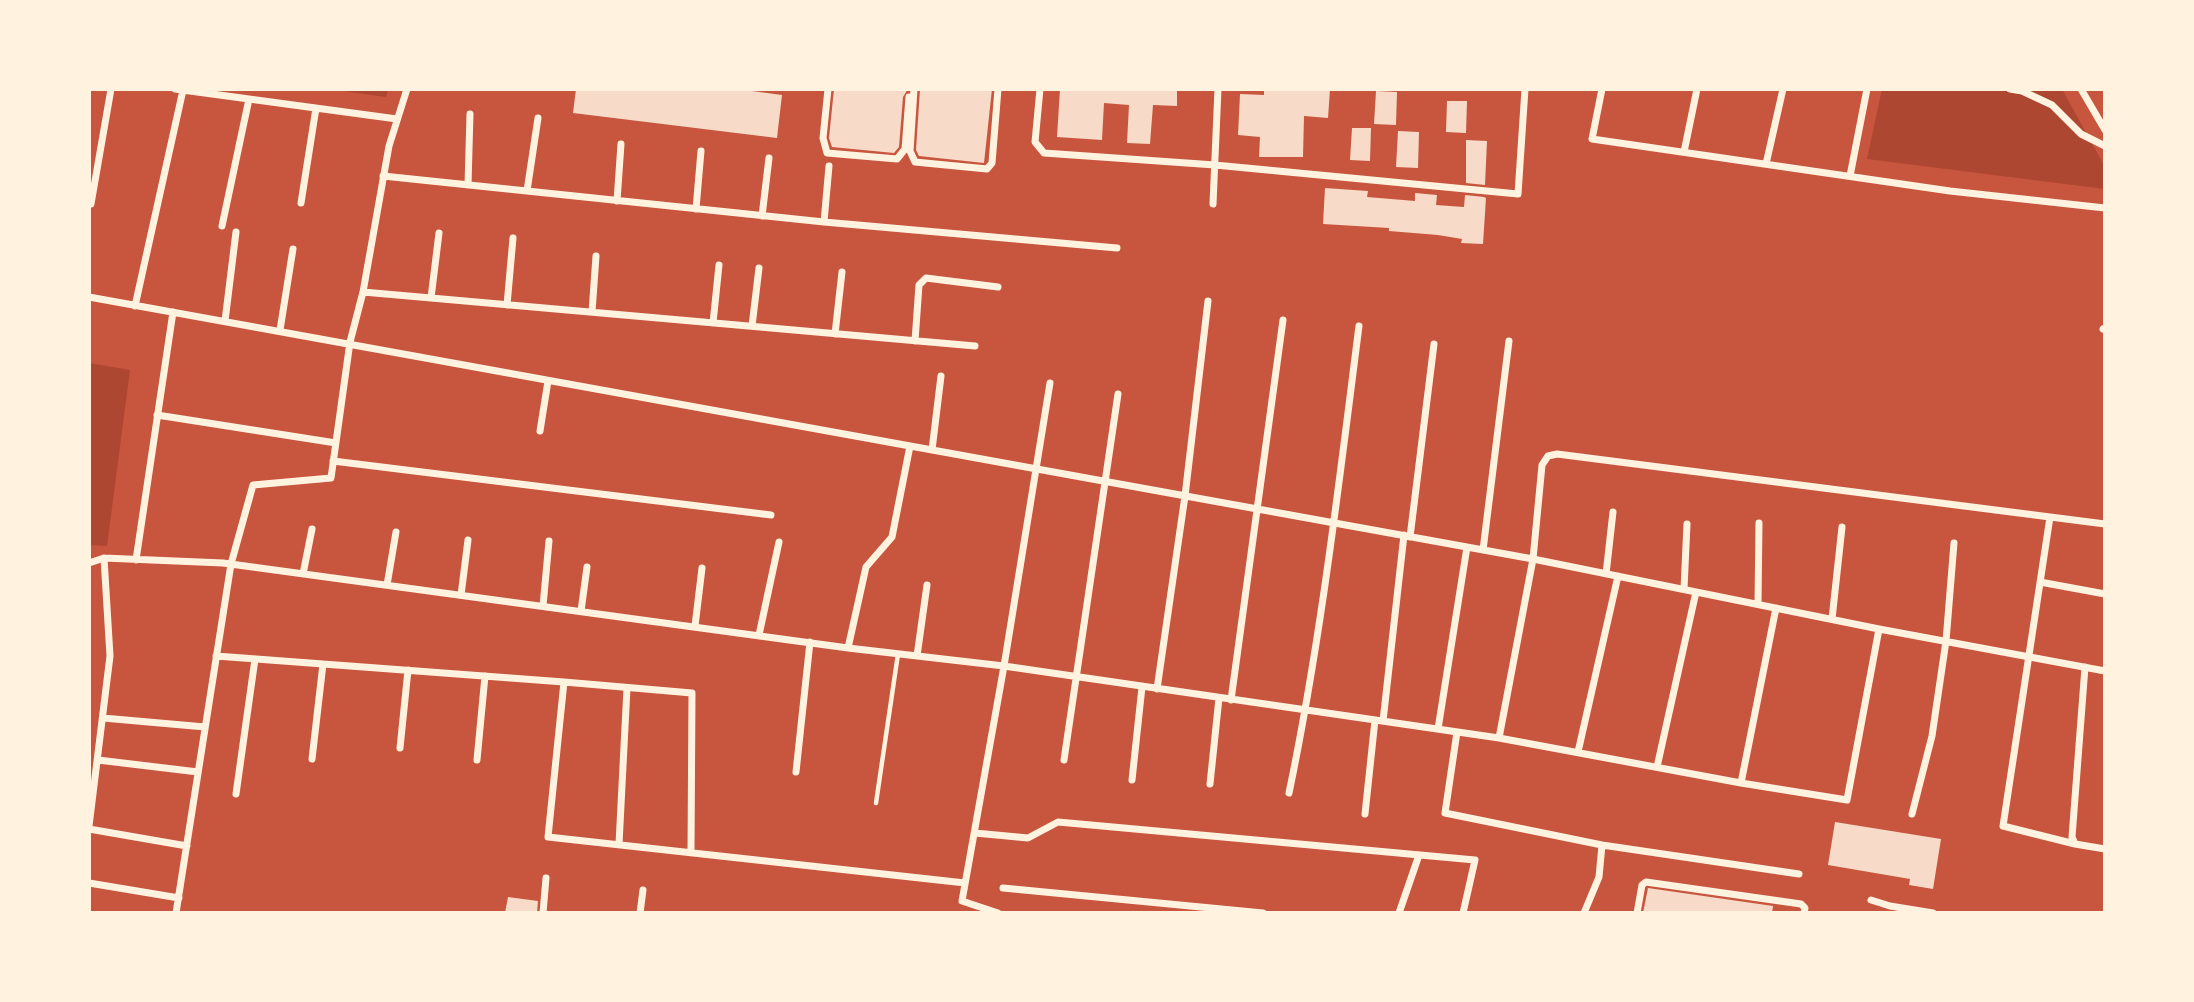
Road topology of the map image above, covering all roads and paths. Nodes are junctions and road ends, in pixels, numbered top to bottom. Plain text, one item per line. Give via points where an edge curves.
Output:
1 (111, 89) edge
2 (407, 89) edge
3 (828, 89) edge
4 (912, 89) edge
5 (998, 89) edge
6 (1040, 89) edge
7 (1218, 89) edge
8 (1525, 89) edge
9 (1602, 89) edge
10 (1697, 89) edge
11 (1783, 89) edge
12 (1867, 89) edge
13 (2010, 89) edge
14 (2081, 89) edge
15 (179, 90) edge
16 (249, 99) junction
17 (316, 108) junction
18 (470, 114) dead end
19 (538, 118) dead end
20 (397, 119) junction
21 (2105, 130) edge
22 (621, 144) dead end
23 (2105, 146) edge
24 (701, 151) dead end
25 (1684, 152) junction
26 (769, 158) dead end
27 (1766, 164) junction
28 (1215, 165) junction
29 (829, 166) dead end
30 (383, 176) junction
31 (1850, 176) junction
32 (468, 185) junction
33 (527, 191) junction
34 (617, 201) junction
35 (301, 203) dead end
36 (91, 204) edge
37 (1213, 204) dead end
38 (2105, 208) edge
39 (696, 209) junction
40 (762, 216) junction
41 (824, 222) junction
42 (222, 226) dead end
43 (236, 232) dead end
44 (439, 233) dead end
45 (513, 239) dead end
46 (1117, 248) dead end
47 (293, 249) dead end
48 (596, 256) dead end
49 (719, 265) dead end
50 (759, 268) dead end
51 (842, 272) dead end
52 (998, 287) dead end
53 (363, 292) junction
54 (89, 297) edge
55 (431, 298) junction
56 (1208, 301) dead end
57 (507, 305) junction
58 (135, 306) junction
59 (173, 312) junction
60 (592, 312) junction
61 (1283, 320) dead end
62 (225, 321) junction
63 (712, 323) junction
64 (752, 326) junction
65 (1359, 326) dead end
66 (280, 330) junction
67 (835, 334) junction
68 (915, 341) junction
69 (1509, 341) dead end
70 (350, 342) junction
71 (1434, 344) dead end
72 (975, 346) dead end
73 (941, 376) dead end
74 (548, 381) junction
75 (1050, 383) dead end
76 (1118, 394) dead end
77 (158, 415) junction
78 (540, 432) dead end
79 (336, 443) junction
80 (910, 446) junction
81 (932, 450) junction
82 (333, 461) junction
83 (1036, 467) junction
84 (1106, 482) junction
85 (1185, 496) junction
86 (1258, 509) junction
87 (1613, 512) dead end
88 (771, 515) dead end
89 (2050, 517) junction
90 (1334, 523) junction
91 (1759, 523) dead end
92 (1687, 524) dead end
93 (2105, 524) edge
94 (1842, 527) dead end
95 (312, 529) dead end
96 (396, 532) dead end
97 (1407, 536) junction
98 (468, 540) dead end
99 (549, 541) dead end
100 (779, 542) dead end
101 (1954, 543) dead end
102 (1467, 547) junction
103 (1483, 550) junction
104 (104, 558) junction
105 (1533, 559) junction
106 (136, 560) junction
107 (89, 563) edge
108 (231, 564) junction
109 (587, 567) dead end
110 (702, 568) dead end
111 (303, 574) junction
112 (1606, 574) junction
113 (1618, 576) junction
114 (2040, 582) junction
115 (387, 585) junction
116 (927, 585) dead end
117 (1684, 589) junction
118 (1696, 592) junction
119 (2105, 594) edge
120 (461, 595) junction
121 (1758, 604) junction
122 (543, 606) junction
123 (1776, 608) junction
124 (580, 611) junction
125 (1832, 620) junction
126 (695, 626) junction
127 (1879, 629) junction
128 (759, 635) junction
129 (1946, 641) junction
130 (810, 642) junction
131 (848, 648) junction
132 (898, 654) junction
133 (216, 656) junction
134 (917, 656) junction
135 (2028, 656) junction
136 (255, 659) junction
137 (323, 664) junction
138 (1004, 666) junction
139 (2085, 667) junction
140 (408, 670) junction
141 (2105, 671) edge
142 (485, 676) junction
143 (1077, 677) junction
144 (564, 682) junction
145 (1142, 687) junction
146 (627, 688) junction
147 (1157, 689) junction
148 (1219, 698) junction
149 (1230, 699) junction
150 (1306, 710) junction
151 (103, 718) junction
152 (1379, 721) junction
153 (205, 727) junction
154 (1438, 729) junction
155 (1457, 732) junction
156 (1499, 738) junction
157 (400, 748) dead end
158 (1578, 752) junction
159 (312, 759) dead end
160 (98, 760) junction
161 (477, 760) dead end
162 (1064, 760) dead end
163 (1657, 767) junction
164 (198, 772) junction
165 (796, 772) dead end
166 (1132, 780) dead end
167 (1741, 783) junction
168 (1210, 784) dead end
169 (236, 793) dead end
170 (1289, 793) dead end
171 (876, 803) dead end
172 (1365, 814) dead end
173 (1912, 814) dead end
174 (89, 828) edge
175 (975, 833) junction
176 (619, 844) junction
177 (2075, 844) junction
178 (1602, 845) junction
179 (187, 846) junction
180 (2105, 849) edge
181 (691, 851) junction
182 (1419, 855) junction
183 (1800, 874) dead end
184 (547, 878) dead end
185 (89, 883) edge
186 (965, 883) junction
187 (1003, 888) dead end
188 (643, 890) dead end
189 (179, 898) junction
190 (1871, 900) dead end
191 (176, 913) edge
192 (543, 913) edge
193 (640, 913) edge
194 (999, 913) edge
195 (1263, 913) edge
196 (1399, 913) edge
197 (1463, 913) edge
198 (1584, 913) edge
199 (1637, 913) edge
200 (1804, 913) edge
201 (1933, 913) edge

1 - 36 street
2 - 20 street
3 - 4 street via 823,138 827,153 897,159 905,149
4 - 5 street via 910,151 915,162 986,169 992,163
6 - 28 street via 1035,142 1044,153
7 - 28 street
8 - 28 street via 1518,194
9 - 25 street via 1592,139
10 - 25 street
11 - 27 street
12 - 31 street
13 - 23 street via 2052,105 2081,134
14 - 21 street
15 - 16 street
15 - 58 street
16 - 17 street
16 - 42 street
17 - 20 street
17 - 35 street
18 - 32 street
19 - 33 street
20 - 30 street
22 - 34 street
24 - 39 street
25 - 27 street
26 - 40 street
27 - 31 street
28 - 37 street
29 - 41 street
30 - 32 street
30 - 53 street
31 - 38 street
32 - 33 street
33 - 34 street
34 - 39 street
39 - 40 street
40 - 41 street
41 - 46 street
43 - 62 street
44 - 55 street
45 - 57 street
47 - 66 street
48 - 60 street
49 - 63 street
50 - 64 street
51 - 67 street
52 - 68 street via 926,278 919,285
53 - 55 street
53 - 70 street
54 - 58 street
55 - 57 street
56 - 85 street
57 - 60 street
58 - 59 street
59 - 62 street
59 - 77 street
60 - 63 street
61 - 86 street
62 - 66 street
63 - 64 street
64 - 67 street
65 - 90 street
66 - 70 street
67 - 68 street
68 - 72 street
69 - 103 street
70 - 74 street
70 - 79 street
71 - 97 street
73 - 81 street
74 - 78 street
74 - 80 street
75 - 83 street
76 - 84 street
77 - 79 street
77 - 106 street
79 - 82 street
80 - 81 street
80 - 131 street via 892,537 866,567
81 - 83 street
82 - 88 street
82 - 108 street via 331,478 253,485
83 - 84 street
83 - 138 street
84 - 85 street
84 - 143 street
85 - 86 street
85 - 147 street
86 - 90 street
86 - 149 street
87 - 112 street
89 - 93 street
89 - 105 street via 1557,454 1542,465
89 - 114 street
90 - 97 street
90 - 150 street
91 - 121 street
92 - 117 street
94 - 125 street
95 - 111 street
96 - 115 street
97 - 102 street
97 - 152 street
98 - 120 street
99 - 122 street
100 - 128 street
101 - 129 street
102 - 103 street
102 - 154 street
103 - 105 street
104 - 106 street
104 - 107 street
104 - 151 street via 110,656
105 - 112 street
105 - 156 street
106 - 108 street
108 - 111 street
108 - 133 street
109 - 124 street
110 - 126 street
111 - 115 street
112 - 113 street
113 - 117 street
113 - 158 street
114 - 119 street
114 - 135 street
115 - 120 street
116 - 134 street
117 - 118 street
118 - 121 street
118 - 163 street
120 - 122 street
121 - 123 street
122 - 124 street
123 - 125 street
123 - 167 street
124 - 126 street
125 - 127 street
126 - 128 street
127 - 129 street
127 - 167 street via 1847,800
128 - 130 street
129 - 135 street
129 - 173 street via 1932,736
130 - 131 street
130 - 165 street
131 - 132 street
132 - 134 street
132 - 171 lane
133 - 136 street
133 - 153 street
134 - 138 street
135 - 139 street
135 - 177 street via 2003,825
136 - 137 street
136 - 169 street
137 - 140 street
137 - 159 street
138 - 143 street
138 - 175 street
139 - 141 street
139 - 177 street via 2071,827
140 - 142 street
140 - 157 street
142 - 144 street
142 - 161 street
143 - 145 street
143 - 162 street
144 - 146 street
144 - 176 street via 548,837
145 - 147 street
145 - 166 street
146 - 176 street
146 - 181 street via 692,693
147 - 148 street
148 - 149 street
148 - 168 street
149 - 150 street
150 - 152 street
150 - 170 street
151 - 153 street
151 - 160 street
152 - 154 street
152 - 172 street
153 - 164 street
154 - 155 street
155 - 156 street
155 - 178 street via 1444,813
156 - 158 street
158 - 163 street
160 - 164 street
160 - 174 street
163 - 167 street
164 - 179 street
174 - 179 street
175 - 182 street via 1028,838 1058,822
175 - 186 street
176 - 181 street
177 - 180 street
178 - 183 street
178 - 198 street via 1599,877
179 - 189 street
181 - 186 street
182 - 196 street
182 - 197 street via 1475,860
184 - 192 street
185 - 189 street
186 - 194 street via 962,901
187 - 195 street
188 - 193 street
189 - 191 street
190 - 201 street
199 - 200 street via 1646,882 1801,904

